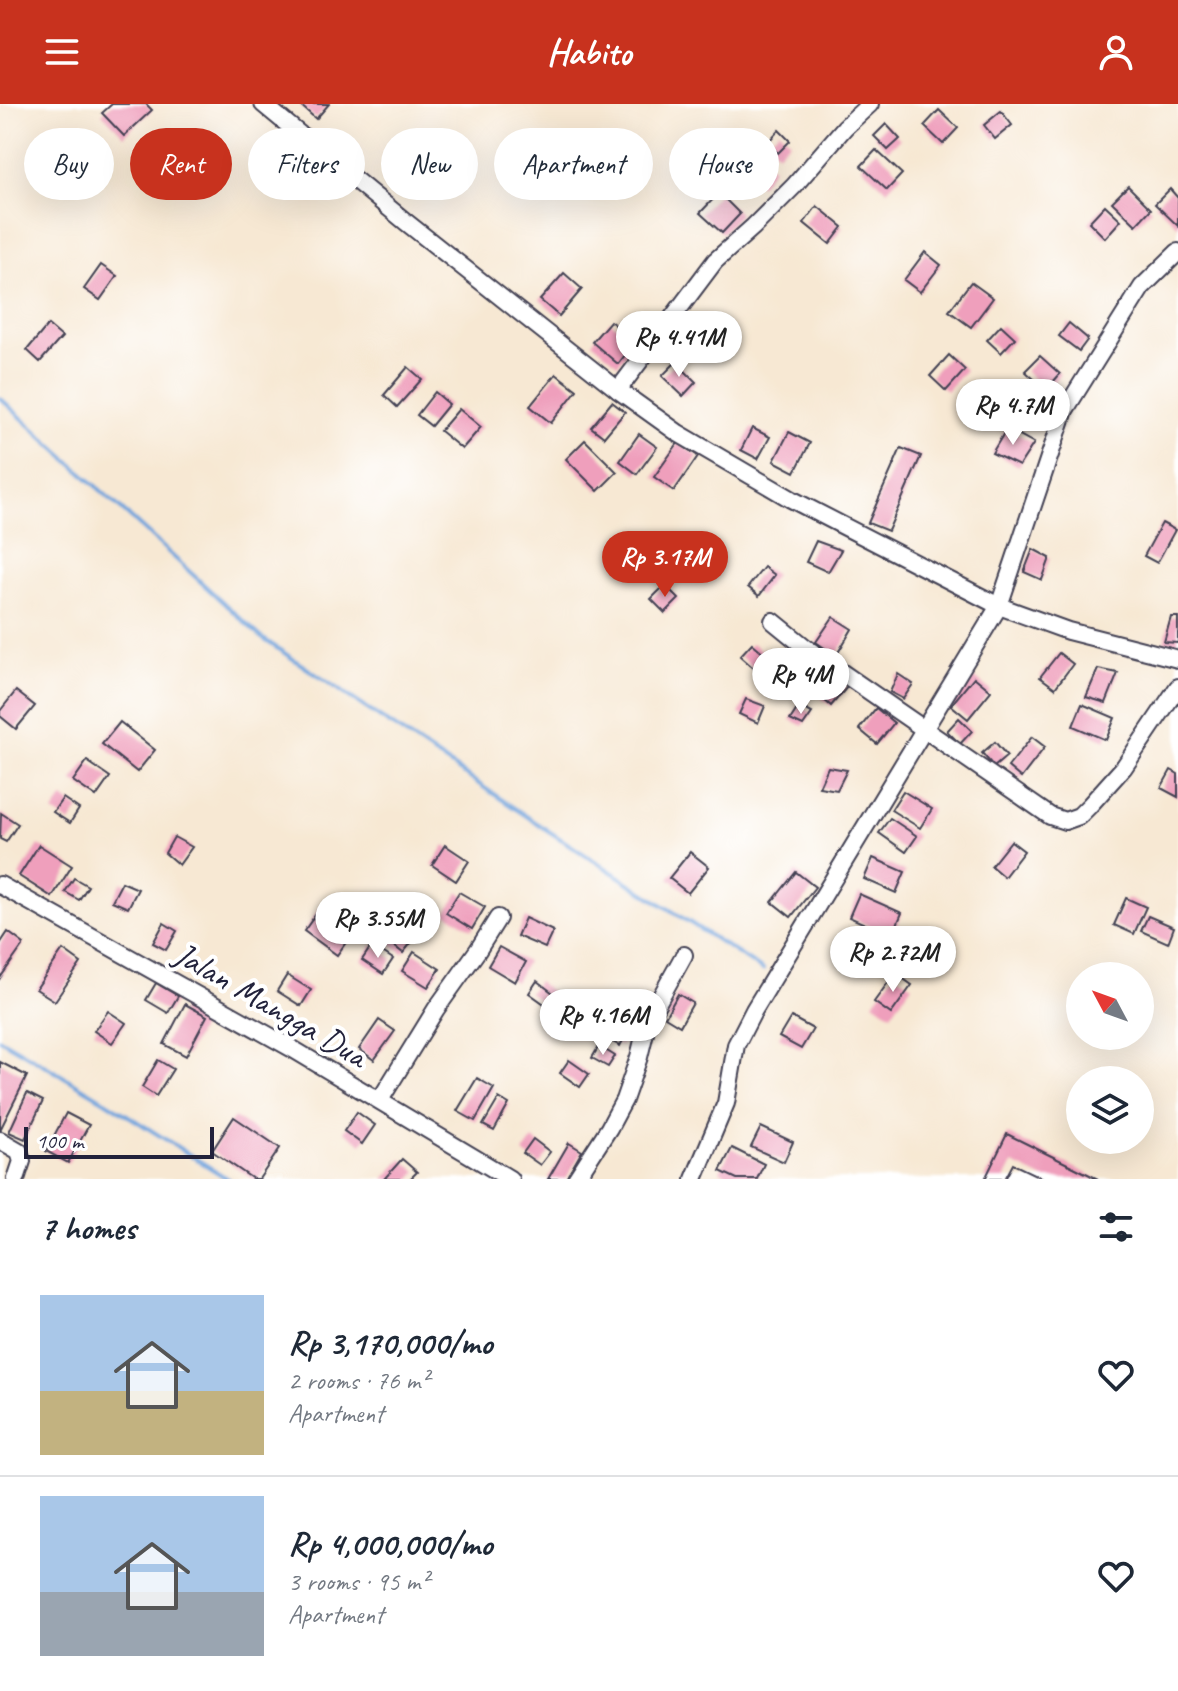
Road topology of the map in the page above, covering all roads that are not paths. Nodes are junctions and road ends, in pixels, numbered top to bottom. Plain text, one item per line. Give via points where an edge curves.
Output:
1 (263, 104) edge
2 (861, 107) edge
3 (1178, 252) edge
4 (618, 390) junction
5 (999, 606) junction
6 (773, 621) dead end
7 (1178, 659) edge
8 (1178, 687) edge
9 (925, 730) junction
10 (0, 885) edge
11 (498, 918) dead end
12 (684, 955) dead end
13 (380, 1100) junction
14 (0, 1140) edge
15 (16, 1179) edge
16 (510, 1179) edge
17 (576, 1179) edge
18 (694, 1179) edge

1 - 4 street
2 - 4 street via 794,186 715,261
3 - 5 street via 1142,287 1065,410
4 - 5 street via 678,433 791,499
5 - 7 street via 1068,631
5 - 9 street
6 - 9 street
8 - 9 street via 1124,767 1079,816 1065,821
9 - 18 street via 754,1010 736,1045 726,1103
10 - 13 street, Jalan Mangga Dua
11 - 13 street
12 - 17 street via 648,1020 624,1100
13 - 16 street, Jalan Mangga Dua
14 - 15 street via 19,1151 22,1161

